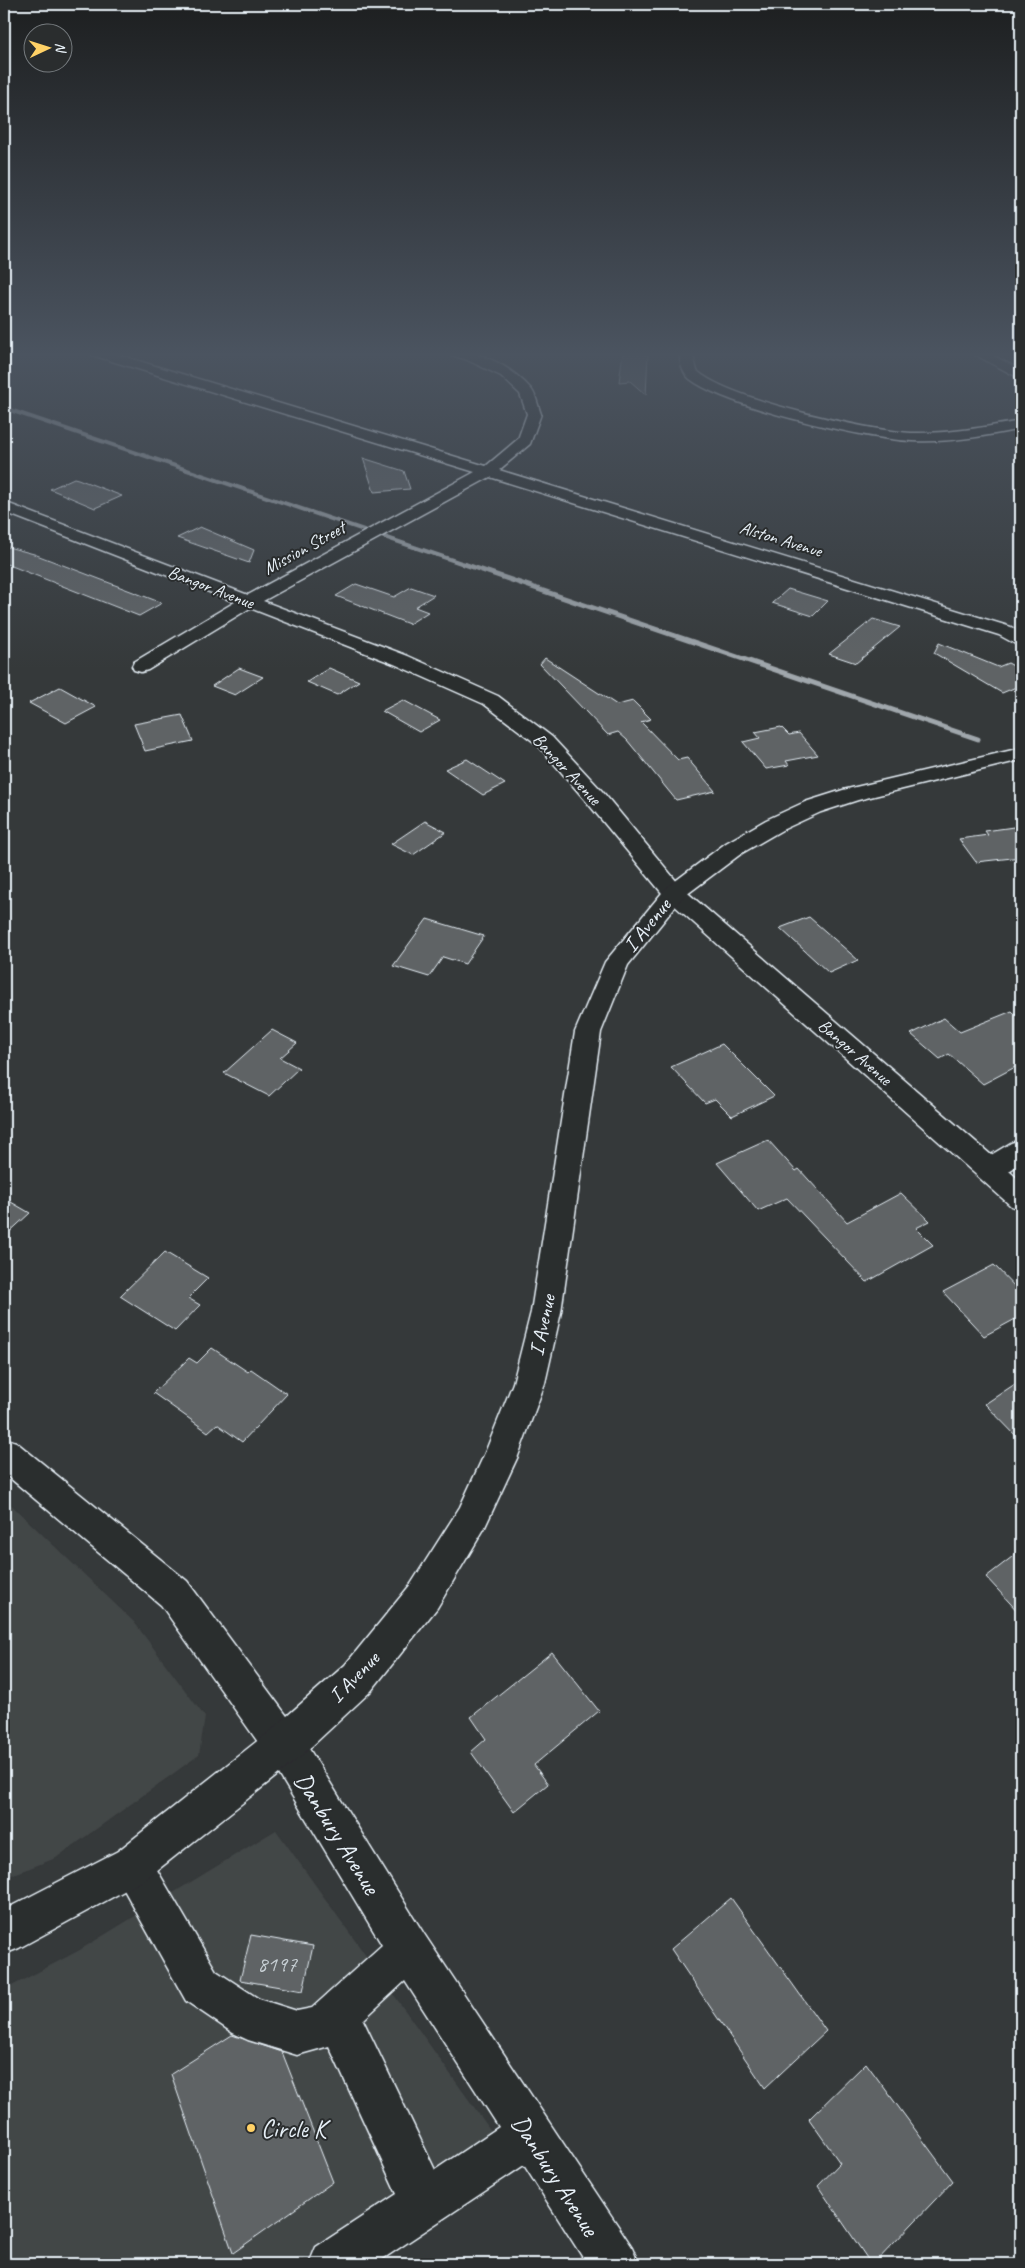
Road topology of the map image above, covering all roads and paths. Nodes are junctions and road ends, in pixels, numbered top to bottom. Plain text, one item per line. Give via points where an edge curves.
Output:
1 (441, 458) edge
2 (504, 458) edge
3 (487, 472) junction
4 (4, 508) edge
5 (248, 602) junction
6 (1021, 641) edge
7 (141, 666) dead end
8 (1021, 754) edge
9 (674, 893) junction
10 (1021, 1150) edge
11 (989, 1170) junction
12 (1021, 1198) edge
13 (7, 1462) edge
14 (284, 1745) junction
15 (132, 1865) junction
16 (4, 1933) edge
17 (409, 1949) junction
18 (337, 2015) junction
19 (530, 2134) junction
20 (426, 2203) junction
21 (333, 2264) edge
22 (615, 2264) edge

1 - 3 street, Alston Avenue
2 - 3 street, Mission Street
3 - 5 street, Mission Street
3 - 6 street, Alston Avenue via 835,577 1005,631
4 - 5 street, Bangor Avenue
5 - 7 street, Mission Street
5 - 9 street, Bangor Avenue via 401,660 491,700 545,741
8 - 9 street, I Avenue via 812,807 734,848
9 - 11 street, Bangor Avenue
9 - 14 street, I Avenue via 617,962 588,1032 546,1312 529,1383 501,1456 472,1518 424,1596 358,1678
10 - 11 street
11 - 12 street, Bangor Avenue
13 - 14 street, Danbury Avenue via 174,1592
14 - 15 street, I Avenue
14 - 17 street, Danbury Avenue
15 - 16 street, I Avenue
15 - 18 street via 201,1986 248,2018 297,2033 323,2027
17 - 18 street
17 - 19 street, Danbury Avenue
18 - 20 street
19 - 20 street
19 - 22 street, Danbury Avenue
20 - 21 street

